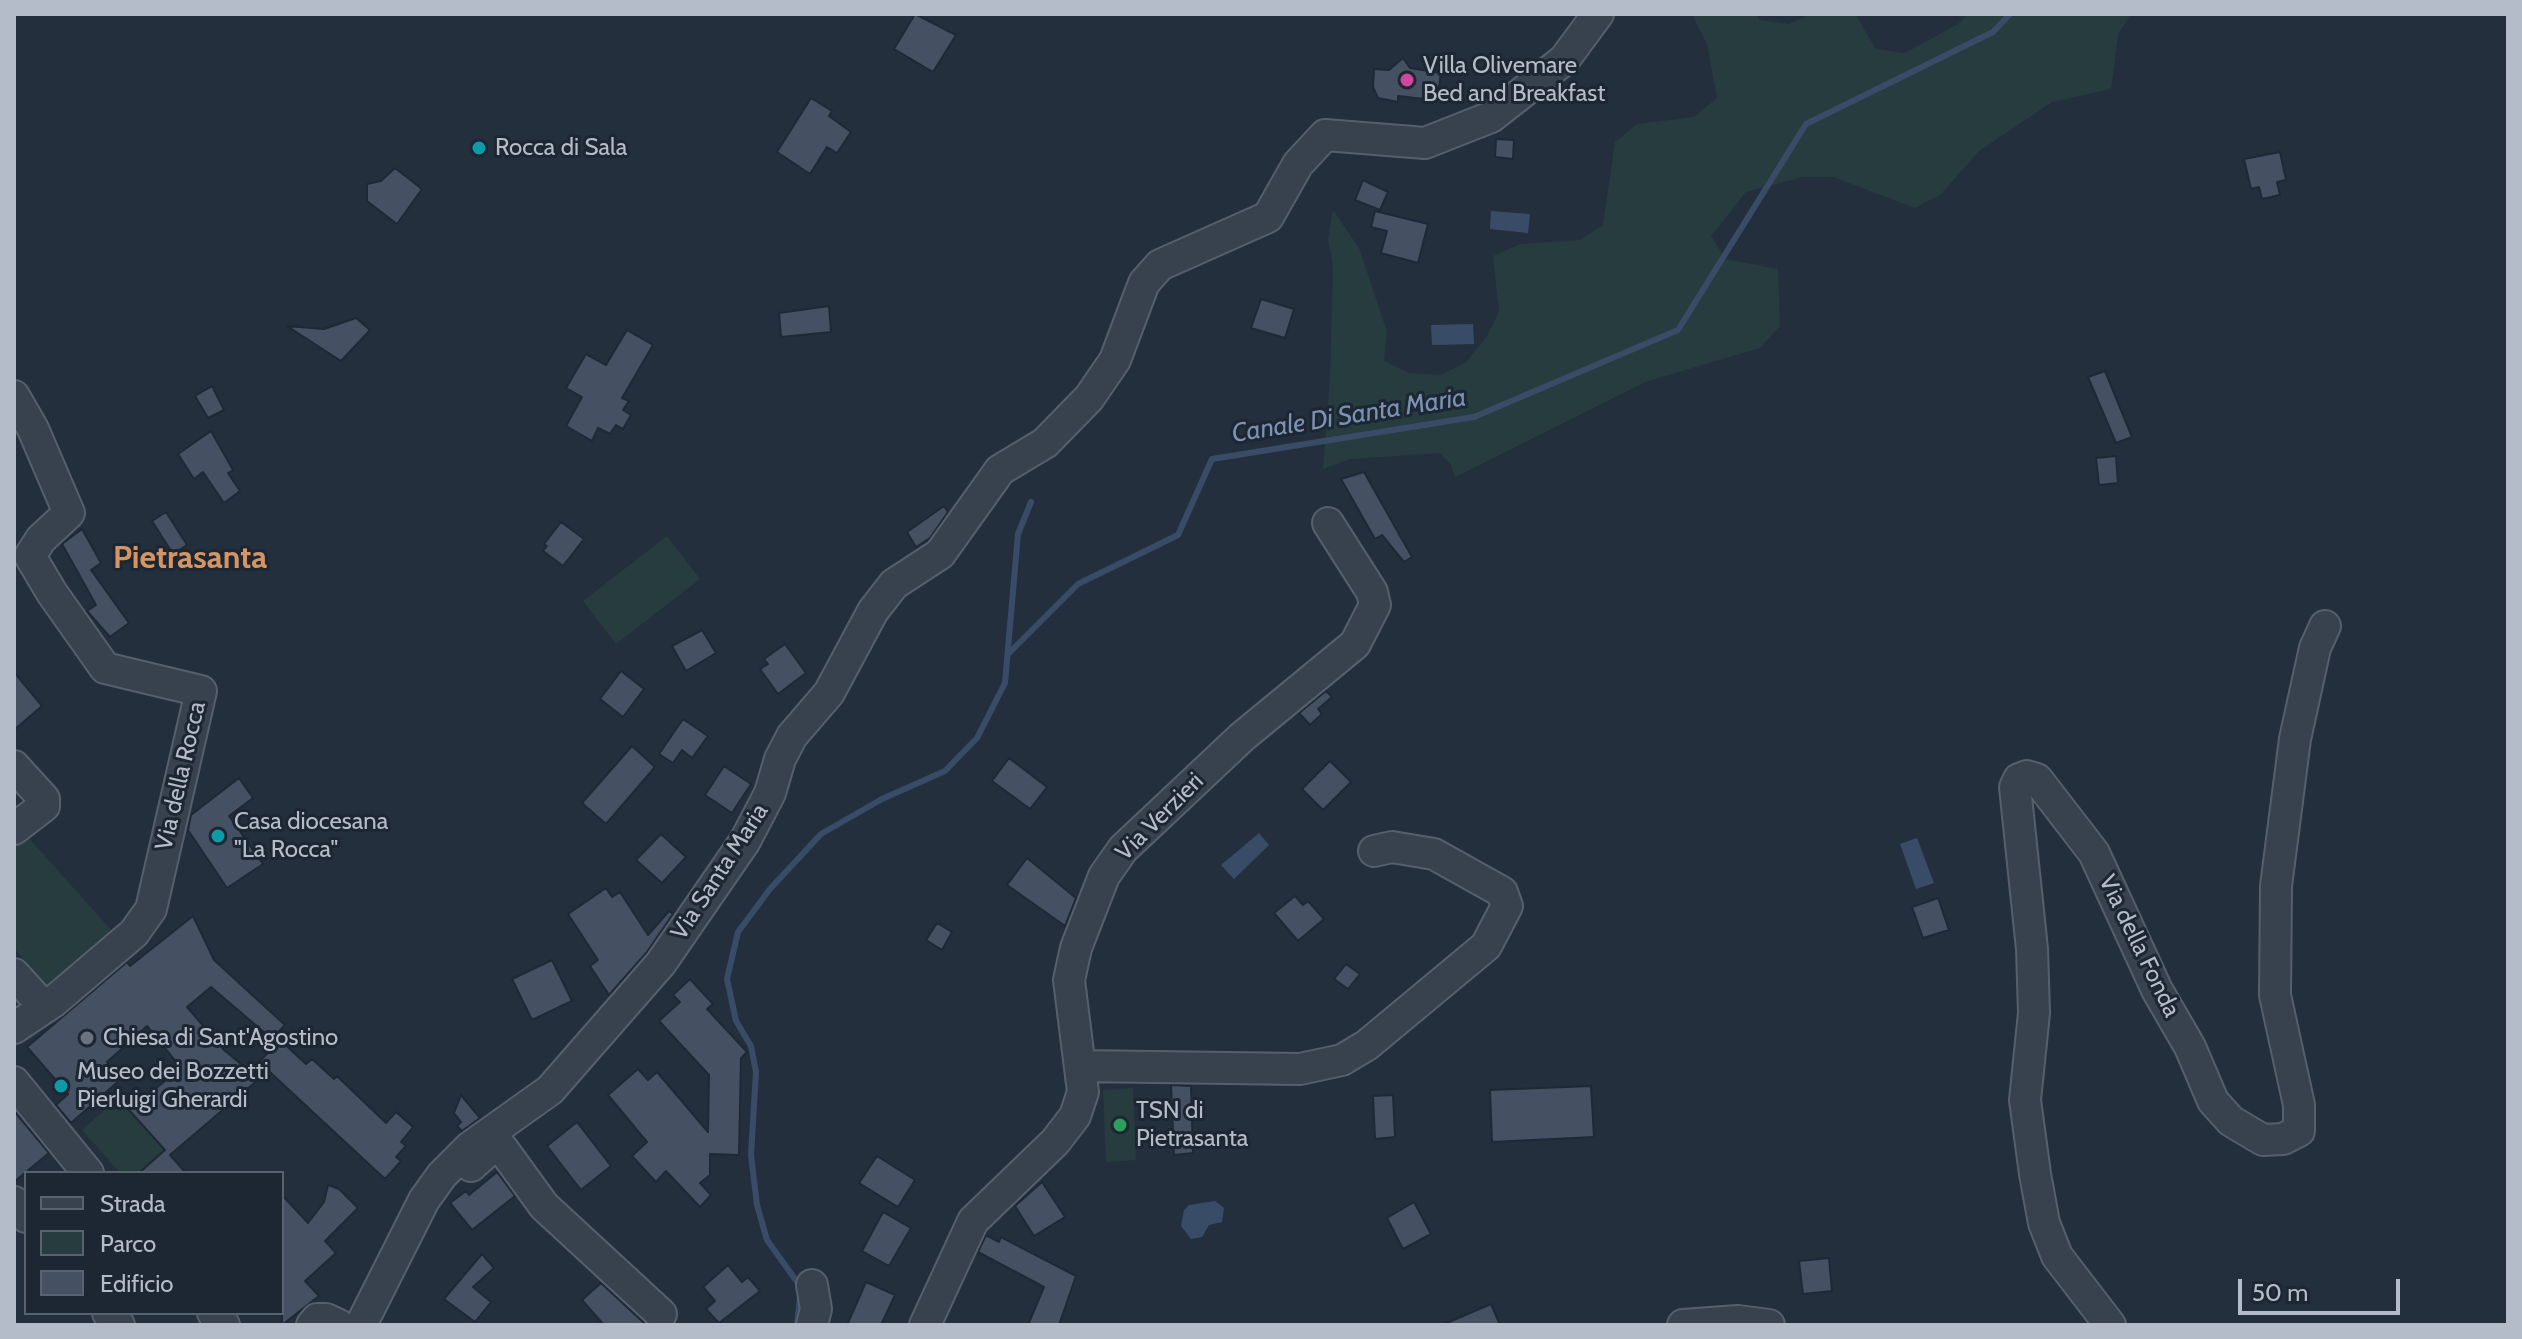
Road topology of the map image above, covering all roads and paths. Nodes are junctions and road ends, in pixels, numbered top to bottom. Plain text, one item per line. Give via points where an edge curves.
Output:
1 (1598, 14) edge
2 (14, 396) edge
3 (1328, 523) dead end
4 (2325, 626) dead end
5 (14, 766) edge
6 (14, 829) edge
7 (1374, 851) dead end
8 (14, 974) edge
9 (44, 1007) junction
10 (14, 1028) edge
11 (1081, 1066) junction
12 (14, 1082) edge
13 (86, 1171) edge
14 (442, 1175) junction
15 (812, 1285) dead end
16 (661, 1314) dead end
17 (312, 1325) edge
18 (339, 1325) edge
19 (361, 1325) edge
20 (812, 1325) edge
21 (925, 1325) edge
22 (1683, 1325) edge
23 (1769, 1325) edge
24 (2110, 1325) edge

1 - 14 street, Via Santa Maria via 1564,60 1491,117 1425,143 1325,135 1298,164 1268,217 1160,265 1144,283 1115,360 1089,398 1045,443 1000,470 940,554 894,584 873,611 829,693 792,736 745,841 661,963 550,1090 470,1147
2 - 9 street, Via della Rocca via 69,513 30,556 52,593 105,668 201,691 151,909 134,933
3 - 11 street, Via Verzieri via 1375,605 1355,644 1242,737 1123,849 1104,876 1069,980
4 - 24 street, Via della Fonda via 2315,648 2295,739 2276,886 2275,995 2299,1105 2299,1131 2263,1140 2231,1121 2213,1101 2094,853 2037,779 2027,776 2015,787 2032,949 2034,1013 2025,1100 2035,1174 2044,1223 2057,1256
5 - 6 street via 44,799 44,806
7 - 11 street via 1413,848 1434,854 1502,892 1507,906 1486,946 1367,1045 1342,1060 1300,1069
8 - 9 street
9 - 10 street, Via della Rocca
11 - 21 street, Via Verzieri via 1083,1092 1075,1116 973,1221
12 - 13 street
14 - 16 street via 469,1168 489,1150 502,1148 544,1206
14 - 19 street, Via Santa Maria
15 - 20 street
17 - 18 street via 326,1319
22 - 23 street

